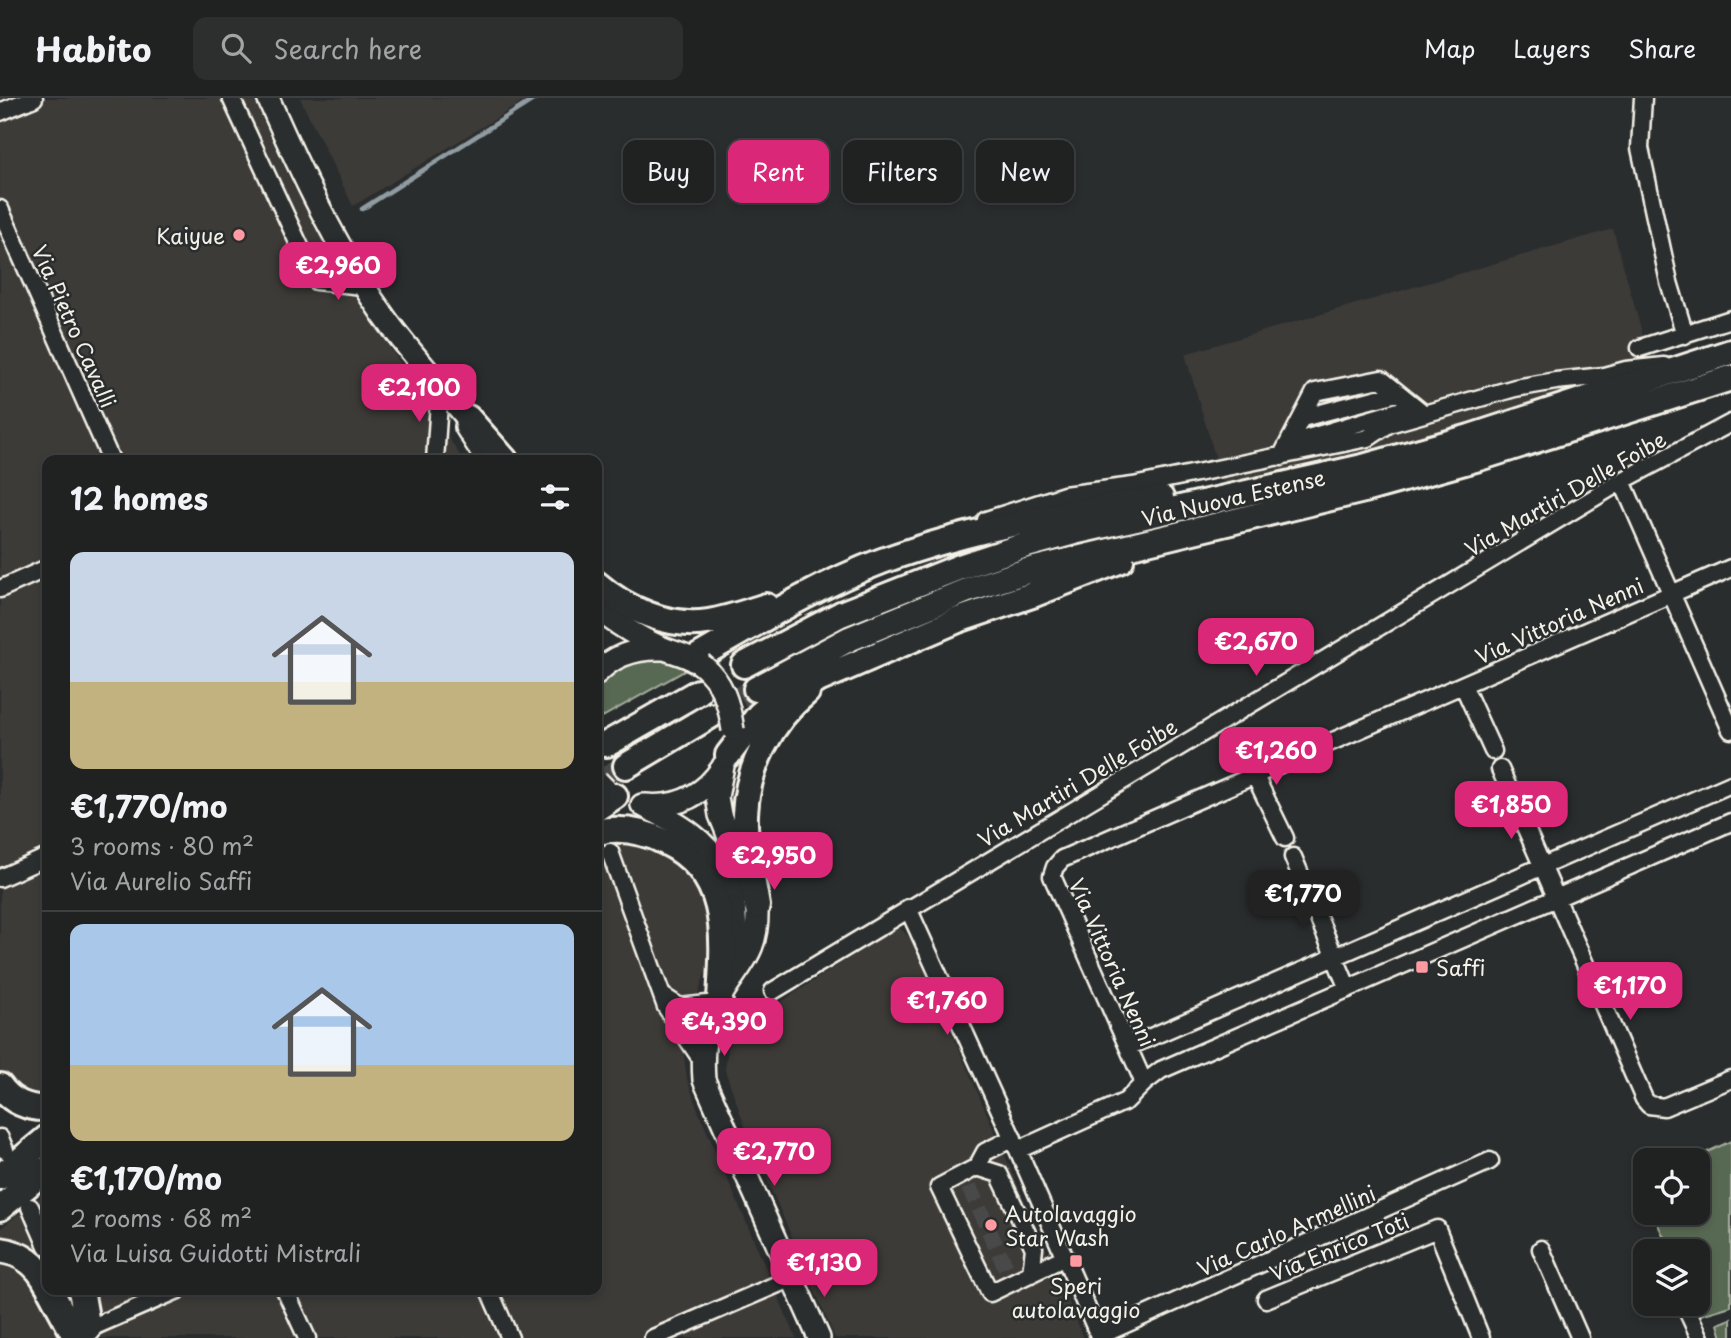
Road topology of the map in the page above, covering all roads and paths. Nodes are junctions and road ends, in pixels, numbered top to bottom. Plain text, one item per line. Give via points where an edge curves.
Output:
1 (34, 98) edge
2 (231, 98) edge
3 (268, 98) edge
4 (1643, 98) edge
5 (0, 113) edge
6 (0, 209) edge
7 (363, 286) junction
8 (1731, 319) edge
9 (1685, 335) junction
10 (1640, 348) dead end
11 (1731, 352) edge
12 (1724, 381) edge
13 (436, 382) junction
14 (1406, 399) junction
15 (468, 418) junction
16 (1731, 422) edge
17 (1295, 431) junction
18 (109, 455) edge
19 (435, 455) edge
20 (484, 455) edge
21 (495, 455) edge
22 (501, 455) edge
23 (1622, 481) junction
24 (1297, 495) junction
25 (934, 544) junction
26 (1731, 568) edge
27 (42, 570) edge
28 (823, 587) junction
29 (602, 588) edge
30 (0, 589) edge
31 (1672, 593) junction
32 (602, 613) edge
33 (664, 649) junction
34 (698, 662) junction
35 (744, 665) tunnel mouth
36 (602, 669) edge
37 (834, 674) junction
38 (1463, 685) junction
39 (756, 689) tunnel mouth
40 (698, 692) tunnel mouth
41 (710, 716) tunnel mouth
42 (1731, 730) edge
43 (607, 744) tunnel mouth
44 (1493, 751) dead end
45 (726, 761) junction
46 (626, 766) tunnel mouth
47 (1500, 769) dead end
48 (1255, 776) junction
49 (1731, 784) edge
50 (603, 793) edge
51 (642, 805) junction
52 (1731, 822) edge
53 (1285, 838) dead end
54 (603, 842) edge
55 (1293, 857) dead end
56 (42, 859) edge
57 (1541, 867) junction
58 (0, 878) edge
59 (1555, 899) junction
60 (757, 906) junction
61 (908, 908) junction
62 (1335, 957) junction
63 (1348, 989) junction
64 (773, 991) dead end
65 (661, 995) junction
66 (719, 1000) junction
67 (1128, 1047) junction
68 (703, 1062) junction
69 (1731, 1079) edge
70 (1144, 1083) junction
71 (0, 1086) edge
72 (42, 1107) edge
73 (42, 1142) edge
74 (1016, 1144) junction
75 (1490, 1161) dead end
76 (42, 1173) edge
77 (969, 1176) junction
78 (0, 1177) edge
79 (30, 1207) dead end
80 (0, 1208) edge
81 (42, 1235) edge
82 (1541, 1249) dead end
83 (0, 1250) edge
84 (1065, 1257) junction
85 (1031, 1274) junction
86 (42, 1277) edge
87 (792, 1278) junction
88 (54, 1295) edge
89 (70, 1295) edge
90 (81, 1295) edge
91 (168, 1295) edge
92 (287, 1295) edge
93 (491, 1295) edge
94 (1265, 1299) dead end
95 (1690, 1316) edge
96 (85, 1335) edge
97 (1100, 1337) edge
98 (307, 1338) edge
99 (510, 1338) edge
100 (653, 1338) edge
101 (819, 1338) edge
102 (1481, 1338) edge
103 (1580, 1338) edge
104 (1700, 1338) edge

1 - 5 street
2 - 7 street via 316,281
3 - 7 main road via 303,176
4 - 9 street via 1640,148
6 - 18 street, Via Pietro Cavalli
7 - 13 main road
8 - 9 street
9 - 10 street
11 - 14 street via 1604,376
11 - 24 highway, Via Nuova Estense
12 - 24 highway, Via Nuova Estense via 1479,458
13 - 15 main road
13 - 19 street
13 - 20 main road
14 - 17 street
14 - 17 street
14 - 17 street via 1389,424 1368,438
15 - 21 main road
15 - 22 highway
16 - 23 street, Via Martiri Delle Foibe
17 - 25 street via 1133,486 1064,495 1016,509
23 - 31 street
23 - 61 street, Via Martiri Delle Foibe
24 - 25 highway via 1171,496 1042,516
24 - 35 highway, Via Nuova Estense via 1078,531 1008,551 841,614
24 - 37 highway via 958,620
24 - 39 highway, Via Nuova Estense via 968,590 849,639
25 - 28 highway
26 - 31 street, Via Vittoria Nenni
27 - 30 street
28 - 29 highway via 704,623 659,618 629,608
28 - 34 highway
31 - 38 street, Via Vittoria Nenni
31 - 42 street
32 - 33 main road
33 - 34 main road
33 - 36 main road via 626,653
34 - 45 main road, bridge via 720,684 729,702 733,730
37 - 45 highway via 771,704
37 - 60 highway via 786,713 765,740 756,762 745,814
38 - 44 street, Via Vittoria Nenni
38 - 48 street, Via Vittoria Nenni
40 - 43 highway
41 - 46 highway
45 - 51 main road via 707,787 693,796 670,805
45 - 60 main road via 717,797 720,816
47 - 57 street
48 - 53 street
48 - 67 street, Via Vittoria Nenni via 1062,859 1055,867 1052,876
49 - 57 street
50 - 51 main road
51 - 66 main road via 704,844 729,882 737,927
52 - 59 street
54 - 65 street
54 - 66 highway via 608,830 630,830 654,836 698,864 715,891 723,925
55 - 62 street
56 - 58 street
57 - 59 street
57 - 62 street
59 - 63 street
59 - 69 street via 1649,1105 1670,1105
60 - 66 main road via 756,937
61 - 64 street, Via Martiri Delle Foibe
61 - 74 street
62 - 63 street
62 - 67 street
63 - 70 street via 1161,1070
65 - 66 street via 680,1007
65 - 68 street
66 - 68 main road via 707,1030
67 - 70 street, Via Vittoria Nenni
68 - 87 main road via 708,1093
70 - 74 street via 1126,1101
71 - 72 highway via 13,1100
73 - 78 highway
74 - 77 street via 985,1152
74 - 84 street
75 - 97 street, Via Carlo Armellini
76 - 80 highway
77 - 85 street via 999,1174 1034,1248
77 - 85 street via 939,1187 990,1293 1010,1275
79 - 81 street
82 - 103 street
83 - 86 highway via 31,1262
84 - 85 street
84 - 97 street
87 - 100 street
87 - 101 main road
88 - 96 highway
89 - 96 street
90 - 96 highway
91 - 96 street
92 - 98 street
93 - 99 street
94 - 102 street, Via Enrico Toti via 1437,1229
95 - 104 street

